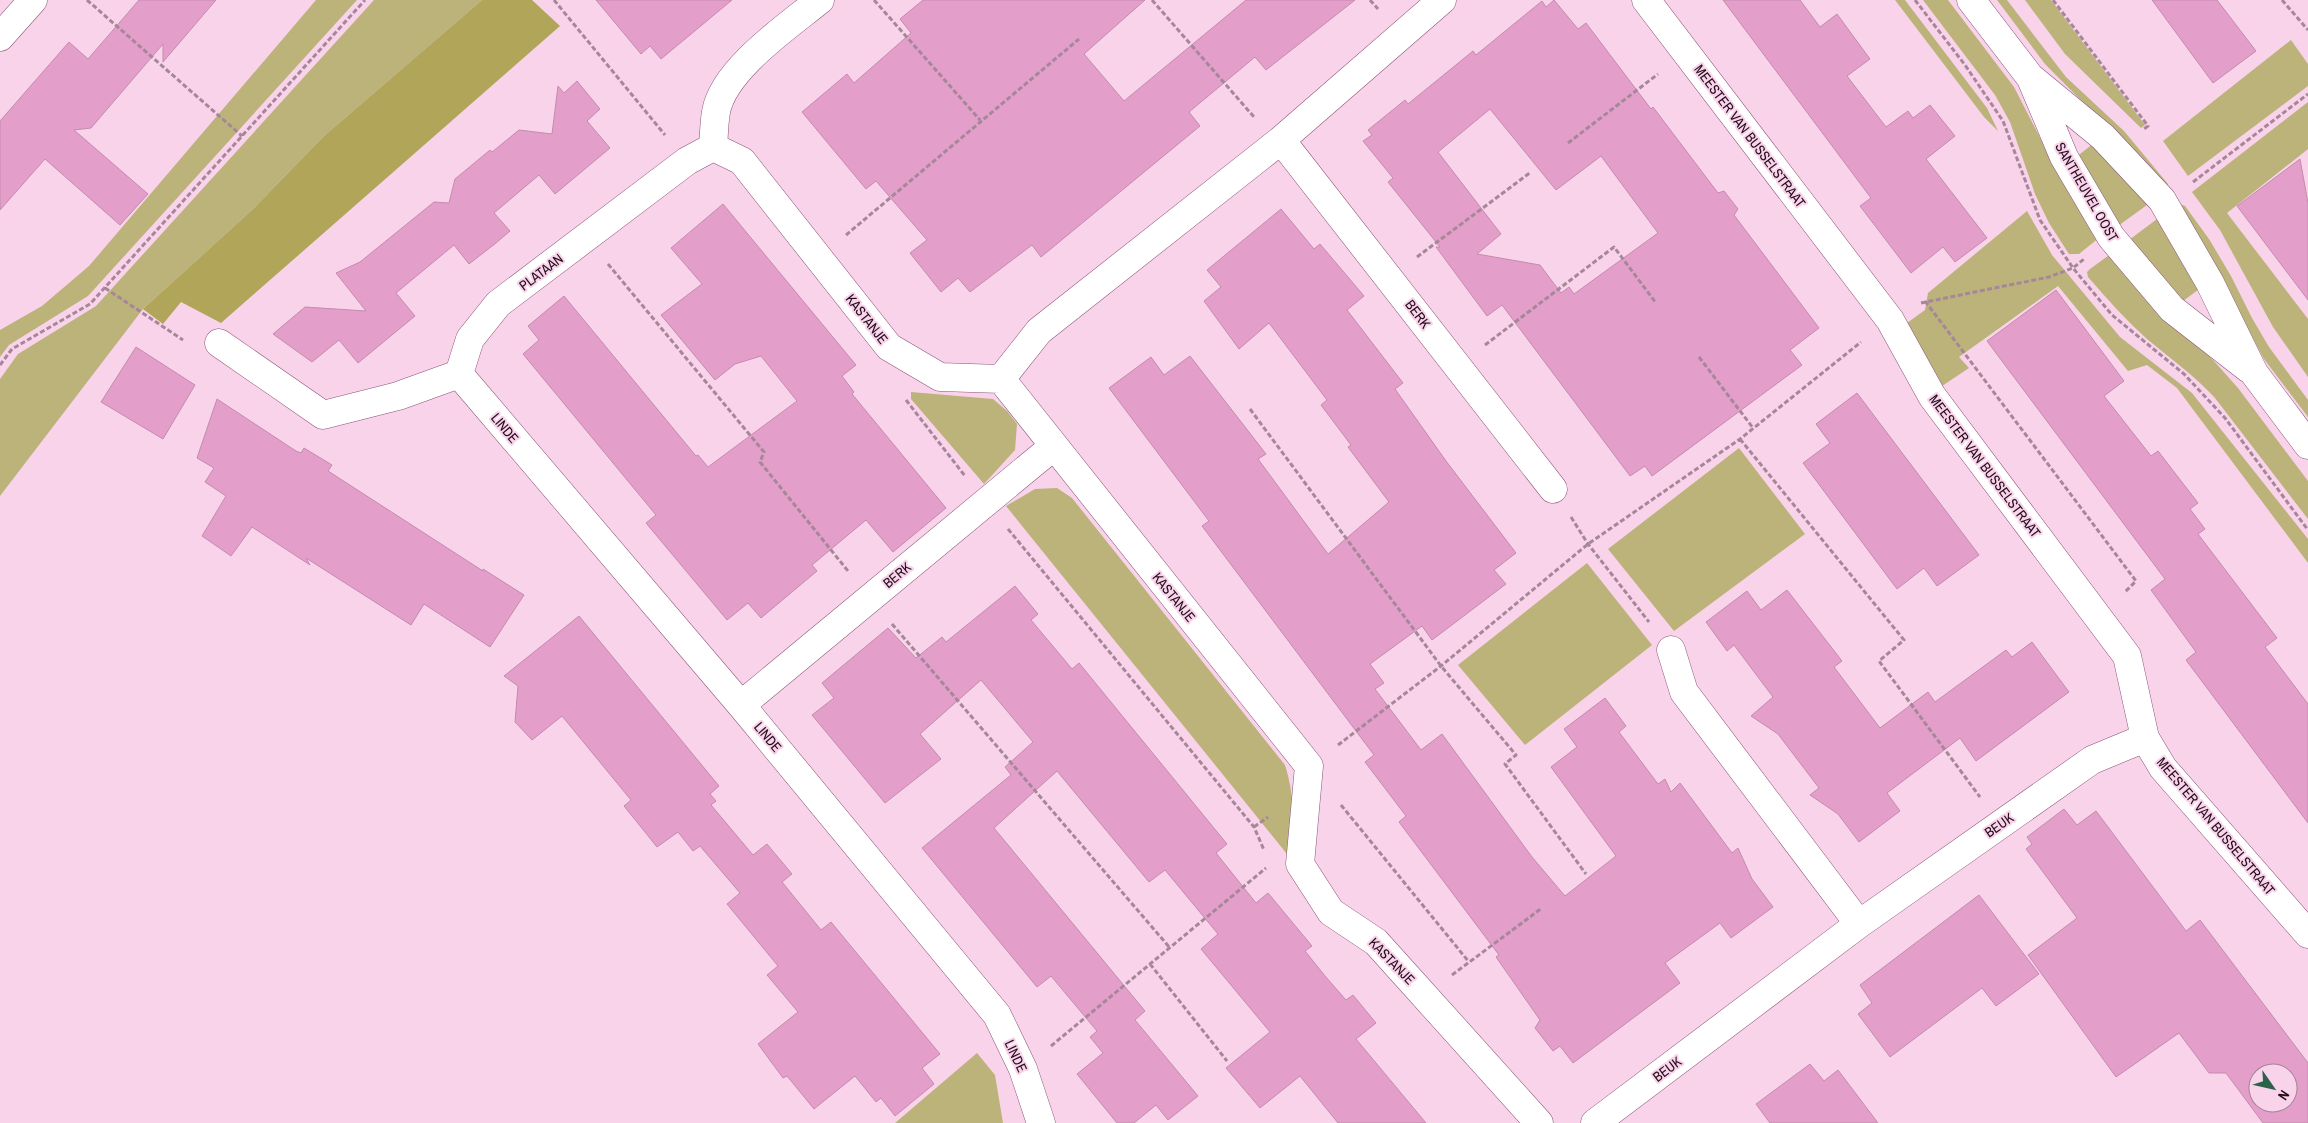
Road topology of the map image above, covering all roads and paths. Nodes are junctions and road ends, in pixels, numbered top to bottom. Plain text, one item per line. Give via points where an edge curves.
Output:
1 (33, 0) edge
2 (87, 0) edge
3 (365, 0) edge
4 (554, 0) edge
5 (820, 0) edge
6 (874, 0) edge
7 (1152, 0) edge
8 (1442, 0) edge
9 (1646, 0) edge
10 (1972, 0) edge
11 (2053, 0) edge
12 (2282, 0) edge
13 (2307, 28) edge
14 (0, 37) edge
15 (1079, 40) dead end
16 (1686, 52) junction
17 (2030, 77) junction
18 (2308, 94) edge
19 (980, 120) junction
20 (2141, 132) dead end
21 (242, 136) junction
22 (1281, 140) junction
23 (1568, 143) dead end
24 (713, 147) junction
25 (687, 161) junction
26 (1531, 172) dead end
27 (2190, 184) dead end
28 (587, 238) junction
29 (818, 258) junction
30 (2073, 268) dead end
31 (1390, 277) junction
32 (105, 288) junction
33 (1925, 301) junction
34 (1656, 303) dead end
35 (1890, 320) junction
36 (219, 343) joint
37 (1699, 357) dead end
38 (909, 359) junction
39 (0, 365) edge
40 (1458, 365) junction
41 (2254, 372) junction
42 (459, 374) junction
43 (1001, 379) junction
44 (1250, 409) dead end
45 (1753, 428) junction
46 (1740, 439) junction
47 (2308, 445) edge
48 (1054, 446) junction
49 (1553, 488) dead end
50 (985, 502) junction
51 (1588, 544) junction
52 (870, 598) junction
53 (2098, 618) junction
54 (1671, 650) joint
55 (1441, 666) junction
56 (741, 705) junction
57 (2145, 738) junction
58 (1309, 766) junction
59 (2000, 824) junction
60 (1270, 864) junction
61 (1300, 864) junction
62 (1586, 874) dead end
63 (1542, 908) dead end
64 (1859, 924) junction
65 (2308, 934) edge
66 (1170, 948) junction
67 (1150, 964) junction
68 (1227, 1061) dead end
69 (1023, 1070) junction
70 (1041, 1123) edge
71 (1539, 1123) edge
72 (1595, 1123) edge

1 - 14 street
2 - 21 path
3 - 21 path
4 - 25 path
5 - 24 street via 770,40 730,79 716,111
6 - 19 path
7 - 22 path via 1248,112
8 - 22 street
9 - 16 street, MEESTER VAN BUSSELSTRAAT
10 - 17 street, SANTHEUVEL OOST
11 - 20 path via 2148,126
12 - 13 path
15 - 19 path
16 - 23 path
16 - 35 street, MEESTER VAN BUSSELSTRAAT
17 - 41 street, SANTHEUVEL OOST via 2103,137 2162,200 2210,282
17 - 41 street, SANTHEUVEL OOST via 2064,157 2111,237 2172,309
18 - 27 path
19 - 29 path
21 - 32 path
22 - 31 street, BERK
22 - 43 street via 1039,331
24 - 25 street, PLATAAN
24 - 29 street, KASTANJE via 742,161
25 - 28 street, PLATAAN
26 - 31 path
28 - 42 street, PLATAAN via 498,304 470,339
28 - 52 path via 764,452 760,462
29 - 38 street, KASTANJE via 889,347
30 - 33 path via 2049,277
31 - 40 street, BERK
32 - 36 path via 186,342
32 - 39 path via 90,304 12,349
33 - 35 path
33 - 53 path via 2136,581
34 - 40 path via 1614,247
35 - 45 path
35 - 53 street, MEESTER VAN BUSSELSTRAAT via 1932,396
36 - 42 street via 323,415 398,396
37 - 45 path
38 - 43 street, KASTANJE via 940,377
38 - 50 path via 901,393
40 - 49 street, BERK
41 - 47 street, SANTHEUVEL OOST
42 - 56 street, LINDE
43 - 48 street, KASTANJE
44 - 55 path
45 - 46 path
46 - 51 path
46 - 59 path via 1904,640 1879,661
48 - 50 street, BERK
48 - 58 street, KASTANJE
50 - 52 street, BERK
50 - 60 path via 1254,827
51 - 54 path
51 - 55 path
52 - 56 street, BERK
52 - 66 path
53 - 57 street, MEESTER VAN BUSSELSTRAAT via 2127,656
54 - 64 street via 1684,692
55 - 58 path
55 - 62 path via 1516,755 1505,764
56 - 69 street, LINDE via 997,1015
57 - 59 street, BEUK via 2092,760
57 - 65 street, MEESTER VAN BUSSELSTRAAT via 2163,768
58 - 61 street
58 - 63 path via 1469,962
59 - 64 street, BEUK
60 - 61 path
60 - 66 path
61 - 71 street, KASTANJE via 1331,912 1376,942
64 - 72 street, BEUK
66 - 67 path
67 - 68 path
67 - 69 path
69 - 70 street, LINDE

